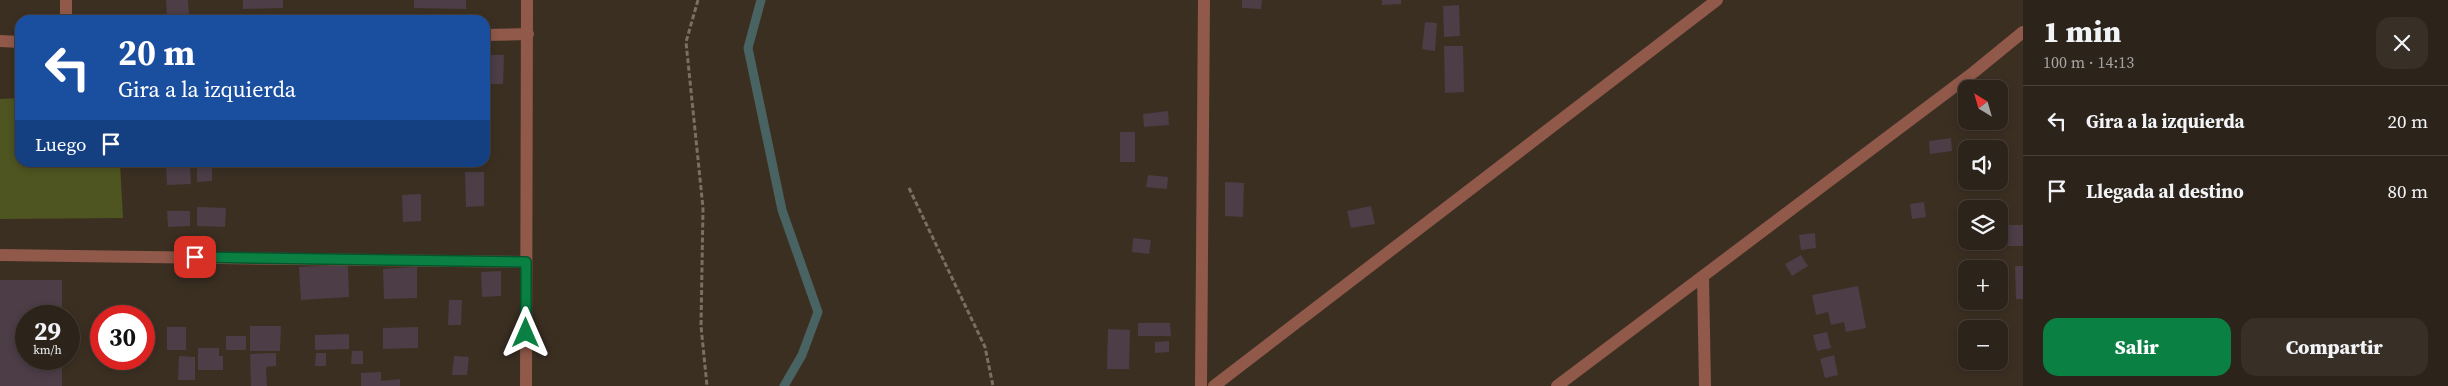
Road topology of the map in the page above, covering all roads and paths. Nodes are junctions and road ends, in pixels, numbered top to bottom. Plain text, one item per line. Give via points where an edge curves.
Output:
1 (66, 0) edge
2 (527, 0) edge
3 (698, 0) edge
4 (1204, 0) edge
5 (1717, 0) edge
6 (66, 15) edge
7 (2023, 32) edge
8 (528, 34) junction
9 (490, 35) edge
10 (0, 41) edge
11 (15, 42) edge
12 (909, 188) dead end
13 (0, 255) edge
14 (526, 262) junction
15 (1703, 277) junction
16 (526, 386) edge
17 (707, 386) edge
18 (993, 386) edge
19 (1201, 386) edge
20 (1214, 386) edge
21 (1557, 386) edge
22 (1704, 386) edge

1 - 6 street
2 - 8 street
3 - 17 path via 686,42 703,208 701,326
4 - 19 street
5 - 20 street
7 - 15 street
8 - 9 street
8 - 14 street
10 - 11 street
12 - 18 path via 985,347
13 - 14 street
14 - 16 street
15 - 21 street
15 - 22 street

